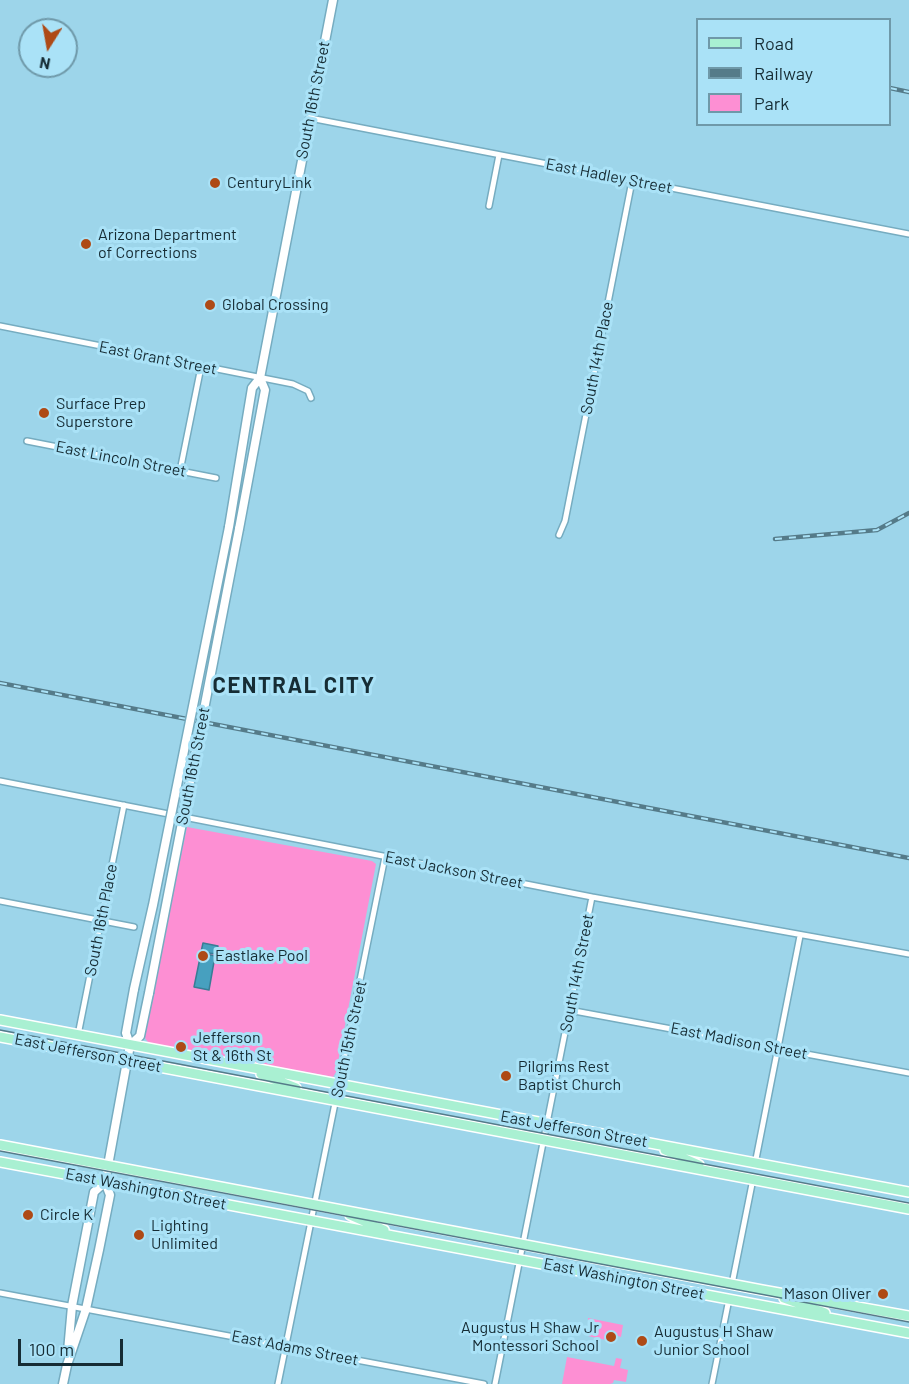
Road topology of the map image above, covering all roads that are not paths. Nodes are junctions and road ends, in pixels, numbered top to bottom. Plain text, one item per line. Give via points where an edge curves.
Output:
1 (333, 0) edge
2 (309, 118) junction
3 (499, 155) junction
4 (632, 181) junction
5 (489, 206) dead end
6 (909, 234) edge
7 (0, 326) edge
8 (201, 367) junction
9 (260, 378) junction
10 (311, 398) dead end
11 (27, 441) dead end
12 (180, 471) junction
13 (216, 478) dead end
14 (560, 535) dead end
15 (0, 781) edge
16 (124, 805) junction
17 (385, 857) junction
18 (592, 897) junction
19 (0, 901) edge
20 (101, 921) junction
21 (134, 927) dead end
22 (800, 936) junction
23 (909, 954) edge
24 (569, 1010) junction
25 (0, 1020) edge
26 (78, 1035) junction
27 (0, 1037) edge
28 (130, 1045) junction
29 (778, 1049) junction
30 (128, 1061) junction
31 (239, 1066) junction
32 (909, 1073) edge
33 (339, 1085) junction
34 (318, 1097) junction
35 (336, 1101) junction
36 (547, 1124) junction
37 (544, 1140) junction
38 (647, 1142) junction
39 (0, 1145) edge
40 (0, 1162) edge
41 (755, 1164) junction
42 (109, 1166) junction
43 (718, 1173) junction
44 (753, 1179) junction
45 (105, 1182) junction
46 (909, 1192) edge
47 (315, 1205) junction
48 (334, 1209) junction
49 (909, 1209) edge
50 (311, 1221) junction
51 (398, 1236) junction
52 (524, 1244) junction
53 (520, 1260) junction
54 (732, 1284) junction
55 (762, 1290) junction
56 (0, 1293) edge
57 (729, 1299) junction
58 (72, 1306) junction
59 (86, 1309) junction
60 (909, 1316) edge
61 (849, 1323) junction
62 (909, 1333) edge
63 (286, 1347) junction
64 (67, 1365) junction
65 (63, 1384) edge
66 (278, 1384) edge
67 (484, 1384) edge
68 (495, 1384) edge
69 (712, 1384) edge

1 - 2 main road, South 16th Street
2 - 3 street, East Hadley Street
2 - 9 main road, South 16th Street
3 - 4 street, East Hadley Street
3 - 5 street
4 - 6 street, East Hadley Street
4 - 14 street, South 14th Place
7 - 8 street, East Grant Street
8 - 9 street, East Grant Street
8 - 12 street
9 - 10 street, East Grant Street via 300,386
9 - 28 main road, South 16th Street, bridge via 252,388 229,527 134,989 126,1033
9 - 28 main road, South 16th Street, bridge via 265,390 239,530 140,1036
11 - 12 street, East Lincoln Street
12 - 13 street, East Lincoln Street
15 - 16 street, East Jackson Street
16 - 17 street, East Jackson Street
16 - 20 street, South 16th Place
17 - 18 street, East Jackson Street
17 - 33 street, South 15th Street
18 - 22 street, East Jackson Street
18 - 24 street, South 14th Street
19 - 20 street
20 - 21 street
20 - 26 street, South 16th Place
22 - 23 street, East Jackson Street
22 - 29 street
24 - 29 street, East Madison Street
24 - 36 street, South 14th Street
25 - 26 main road, East Jefferson Street
26 - 28 main road, East Jefferson Street
27 - 30 main road, East Jefferson Street
28 - 30 main road, South 16th Street
28 - 31 main road, East Jefferson Street
29 - 32 street, East Madison Street
29 - 41 street
30 - 34 main road, East Jefferson Street
30 - 42 main road, South 16th Street
31 - 33 main road, East Jefferson Street
31 - 34 main road, East Jefferson Street
33 - 35 street, South 15th Street
33 - 36 main road, East Jefferson Street
34 - 35 main road, East Jefferson Street
35 - 37 main road, East Jefferson Street
35 - 47 street, South 15th Street
36 - 37 street, South 14th Street
36 - 38 main road, East Jefferson Street
37 - 43 main road, East Jefferson Street
37 - 52 street, South 14th Street
38 - 41 main road, East Jefferson Street
38 - 43 main road
39 - 42 main road, East Washington Street
40 - 45 main road, East Washington Street
41 - 46 main road, East Jefferson Street
42 - 45 main road, South 16th Street
42 - 47 main road, East Washington Street
43 - 44 main road, East Jefferson Street
44 - 49 main road, East Jefferson Street
44 - 54 street
45 - 50 main road, East Washington Street
45 - 58 main road via 94,1192
45 - 59 main road via 110,1195
47 - 48 main road, East Washington Street
47 - 50 street, South 15th Street
48 - 51 main road, East Washington Street
48 - 52 main road, East Washington Street
50 - 51 main road, East Washington Street
50 - 63 street, South 15th Street
51 - 53 main road, East Washington Street
52 - 53 street, South 14th Street
52 - 54 main road, East Washington Street
53 - 57 main road, East Washington Street
53 - 68 street, South 14th Street
54 - 55 main road, East Washington Street
55 - 60 main road, East Washington Street
55 - 61 main road, East Washington Street
56 - 58 street, East Adams Street
57 - 61 main road, East Washington Street
57 - 69 street
58 - 59 street, East Adams Street
58 - 64 main road
59 - 63 street, East Adams Street
59 - 64 main road
61 - 62 main road, East Washington Street
63 - 66 street, South 15th Street
63 - 67 street, East Adams Street
64 - 65 main road

